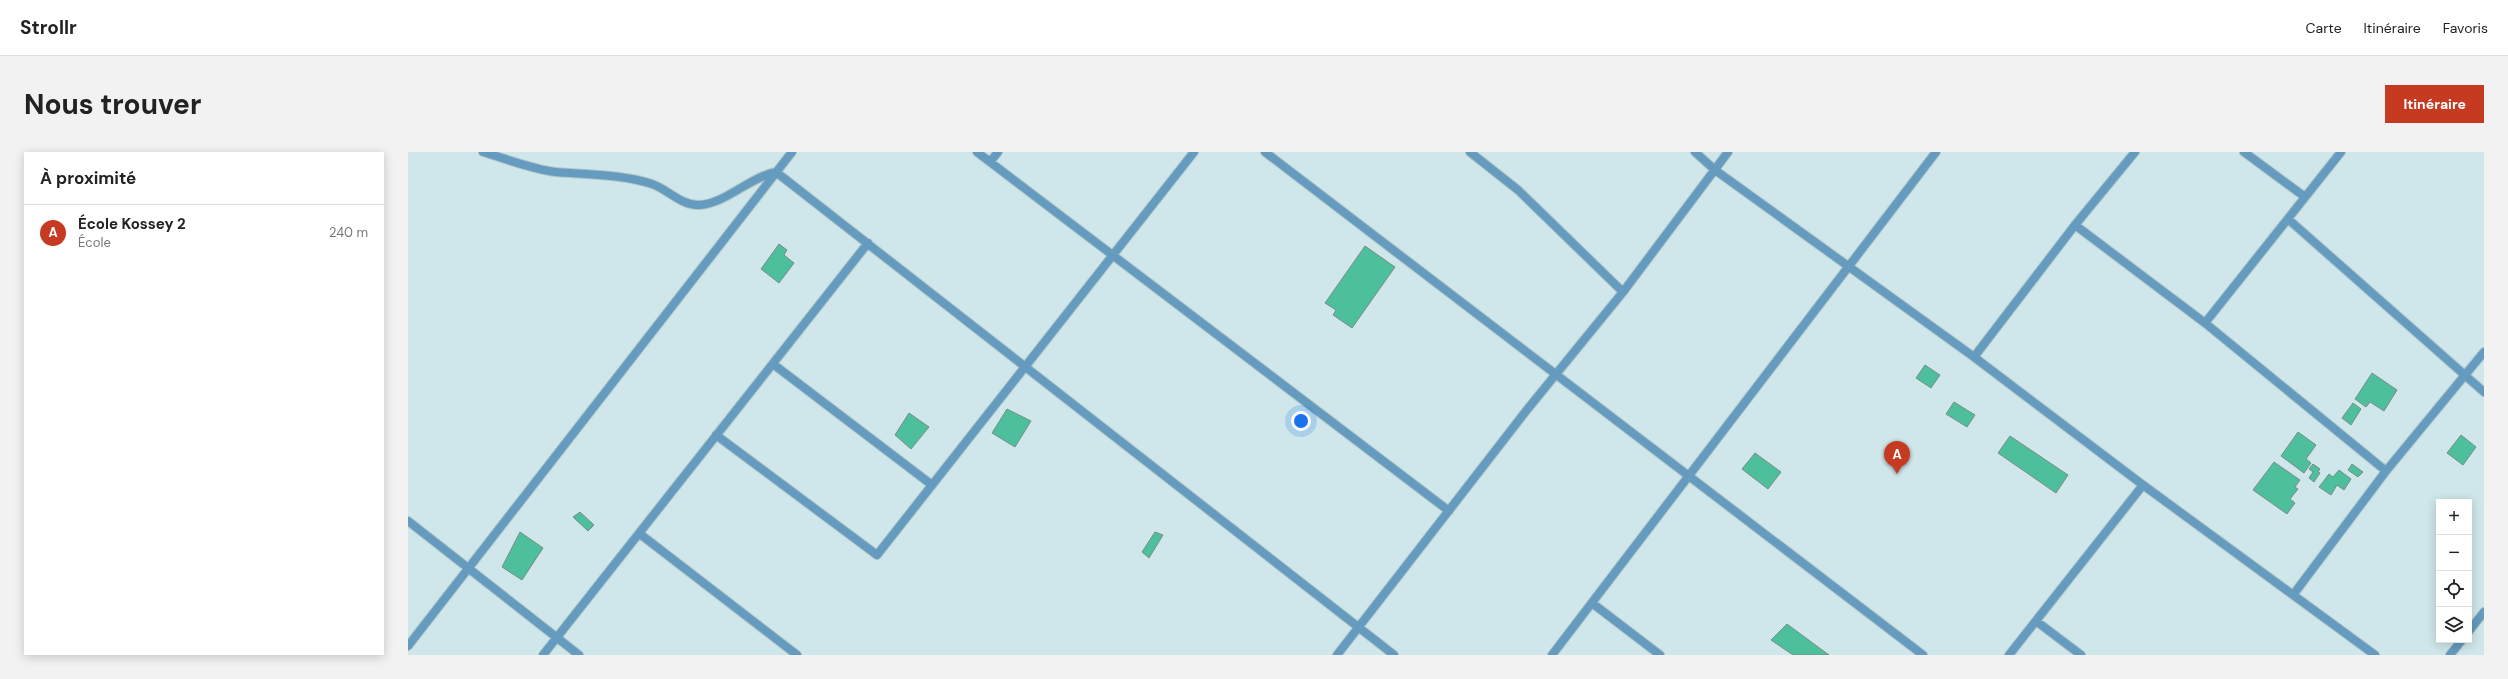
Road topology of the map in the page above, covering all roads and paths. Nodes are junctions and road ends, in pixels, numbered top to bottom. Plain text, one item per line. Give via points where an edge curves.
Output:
1 (483, 152) edge
2 (792, 152) edge
3 (977, 152) edge
4 (998, 152) edge
5 (1194, 152) edge
6 (1265, 152) edge
7 (1470, 152) edge
8 (1695, 152) edge
9 (1728, 152) edge
10 (1936, 152) edge
11 (2135, 152) edge
12 (2244, 152) edge
13 (2341, 152) edge
14 (990, 162) junction
15 (1715, 170) junction
16 (776, 172) junction
17 (2305, 197) junction
18 (2288, 219) junction
19 (2075, 224) junction
20 (868, 243) junction
21 (1113, 255) junction
22 (1848, 268) junction
23 (1623, 292) junction
24 (2205, 323) junction
25 (2484, 352) edge
26 (1974, 357) junction
27 (773, 364) junction
28 (1025, 366) junction
29 (1555, 374) junction
30 (2465, 375) junction
31 (2484, 392) edge
32 (716, 435) junction
33 (2386, 471) junction
34 (1689, 476) junction
35 (932, 485) junction
36 (2143, 485) junction
37 (1449, 511) junction
38 (408, 521) edge
39 (640, 534) junction
40 (469, 568) junction
41 (2293, 595) junction
42 (1592, 603) junction
43 (2484, 612) edge
44 (2036, 621) junction
45 (1358, 627) junction
46 (2472, 627) edge
47 (557, 638) junction
48 (2460, 643) edge
49 (408, 646) edge
50 (543, 655) edge
51 (579, 655) edge
52 (797, 655) edge
53 (1337, 655) edge
54 (1394, 655) edge
55 (1552, 655) edge
56 (1660, 655) edge
57 (1923, 655) edge
58 (2009, 655) edge
59 (2081, 655) edge
60 (2375, 655) edge
61 (2450, 655) edge

1 - 16 street via 555,171 636,180 654,185 698,206 712,202 756,178
2 - 16 street
3 - 14 street
4 - 14 street
5 - 21 street
6 - 29 street
7 - 23 street via 1518,190
8 - 15 street
9 - 15 street
10 - 22 street
11 - 19 street
12 - 17 street
13 - 17 street
14 - 21 street
15 - 22 street
15 - 23 street
16 - 20 street
16 - 40 street
17 - 18 street
18 - 24 street
18 - 30 street
19 - 24 street
19 - 26 street
20 - 27 street
20 - 28 street
21 - 28 street
21 - 37 street
22 - 26 street
22 - 34 street
23 - 29 street
24 - 33 street
25 - 30 street
26 - 36 street
27 - 32 street
27 - 35 street
28 - 35 street
28 - 45 street
29 - 34 street
29 - 37 street
30 - 31 street
30 - 33 street
32 - 35 street via 877,555
32 - 39 street
33 - 41 street
34 - 42 street
34 - 57 street
36 - 41 street
36 - 44 street
37 - 45 street
38 - 40 street
39 - 47 street
39 - 52 street
40 - 47 street
40 - 49 street
41 - 60 street
42 - 55 street
42 - 56 street
43 - 46 street
44 - 58 street
44 - 59 street
45 - 53 street
45 - 54 street
47 - 50 street
47 - 51 street
48 - 61 street

